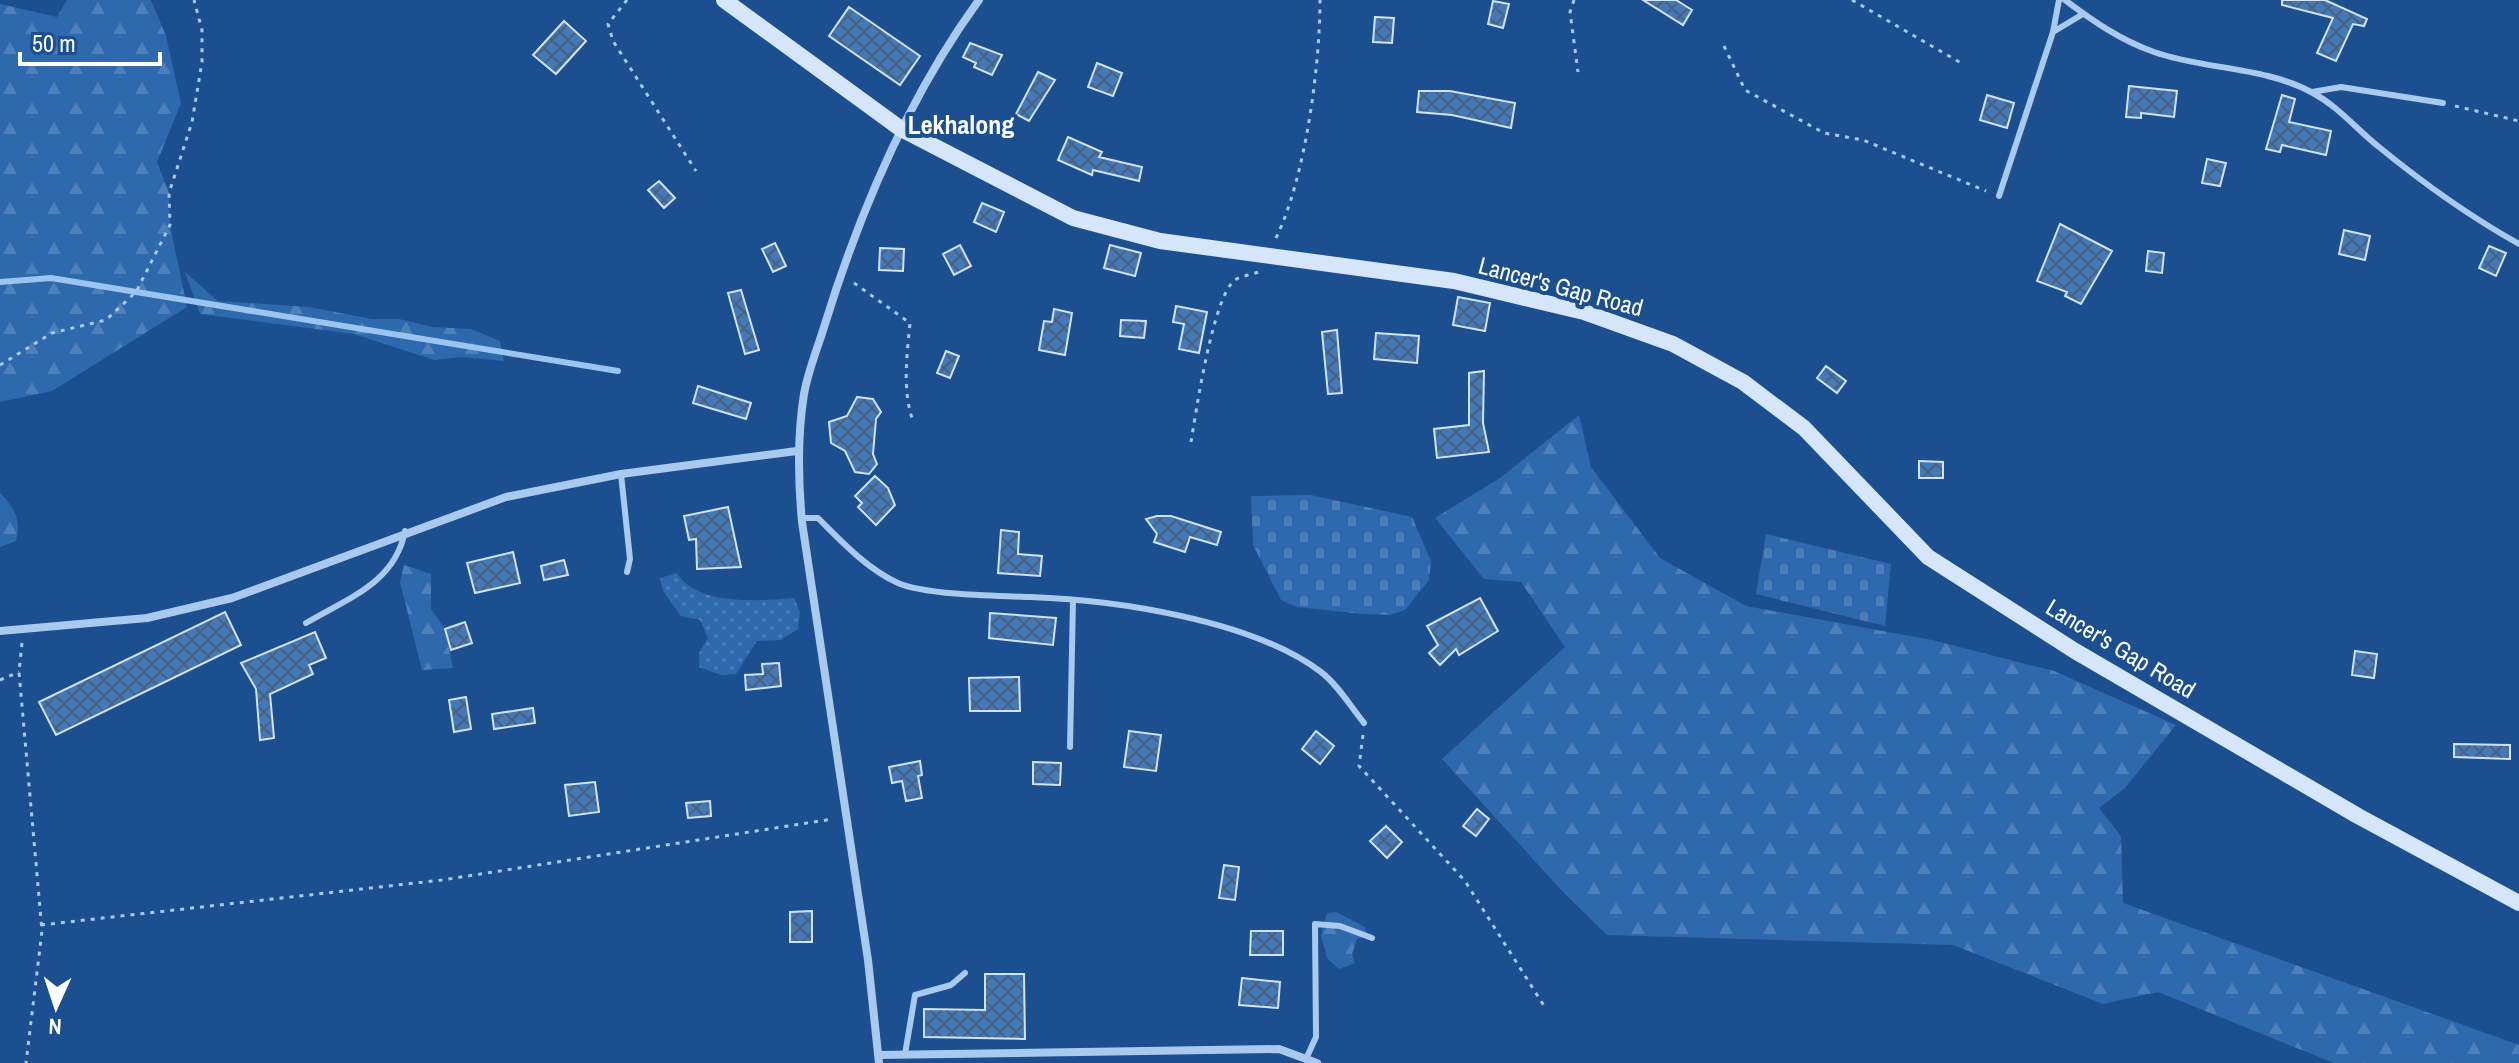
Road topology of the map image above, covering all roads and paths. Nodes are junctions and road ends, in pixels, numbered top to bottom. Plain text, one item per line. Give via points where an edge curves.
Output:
1 (194, 0) edge
2 (627, 0) edge
3 (724, 0) edge
4 (979, 0) edge
5 (1320, 0) edge
6 (1574, 0) edge
7 (1852, 0) edge
8 (2062, 0) edge
9 (2083, 14) junction
10 (2053, 32) junction
11 (1724, 46) dead end
12 (1961, 63) dead end
13 (1578, 72) dead end
14 (2312, 92) junction
15 (2443, 103) joint
16 (2519, 121) edge
17 (901, 129) junction
18 (696, 171) dead end
19 (1999, 196) joint
20 (2519, 244) edge
21 (1267, 256) junction
22 (841, 275) junction
23 (0, 365) edge
24 (913, 421) dead end
25 (1191, 442) dead end
26 (797, 451) junction
27 (621, 474) junction
28 (802, 518) junction
29 (405, 531) junction
30 (627, 572) dead end
31 (1073, 600) junction
32 (306, 623) dead end
33 (24, 628) junction
34 (0, 631) edge
35 (19, 672) junction
36 (0, 680) edge
37 (1364, 723) joint
38 (1070, 747) dead end
39 (844, 817) junction
40 (2519, 903) edge
41 (41, 925) junction
42 (1372, 938) dead end
43 (965, 973) dead end
44 (1546, 1009) dead end
45 (905, 1054) junction
46 (878, 1059) edge
47 (1306, 1059) junction
48 (26, 1063) edge
49 (1317, 1063) edge

1 - 23 path via 202,30 202,62 192,122 169,193 170,225 151,264 136,292 106,320 52,333
2 - 18 path via 608,24 613,41
3 - 17 main road, Lancer's Gap Road
4 - 17 street via 948,43
5 - 21 path via 1320,43 1296,189
6 - 13 path via 1570,12
7 - 12 path
8 - 9 lane
8 - 10 lane
9 - 10 lane
9 - 14 lane via 2110,33 2156,53 2259,74
10 - 19 lane
11 - 19 path via 1745,90 1771,105 1824,133 1863,140
14 - 15 lane via 2341,87
14 - 20 lane via 2443,196
15 - 16 path
17 - 21 main road, Lancer's Gap Road via 1073,218 1160,241
17 - 22 street
21 - 25 path via 1260,272 1235,279 1226,290 1205,363
21 - 40 main road, Lancer's Gap Road via 1454,281 1584,312 1673,344 1743,382 1804,428 1928,557 2075,651
22 - 24 path via 910,323 906,362
22 - 26 street via 805,392
26 - 27 street
26 - 28 street
27 - 29 street via 506,497
27 - 30 lane
28 - 31 lane via 818,518 854,553 899,584
28 - 39 street
29 - 32 lane via 401,553 384,577
29 - 33 street via 232,598 147,618
31 - 37 lane via 1212,624 1291,651 1324,674
31 - 38 lane
33 - 34 street
33 - 35 path
35 - 36 path
35 - 41 path
37 - 44 path via 1359,766 1465,881
39 - 41 path via 442,880
39 - 46 street
41 - 48 path
42 - 47 lane via 1340,926 1315,924 1316,1037
43 - 45 lane via 951,985 915,995
45 - 46 street
45 - 47 street via 1279,1049
47 - 49 street

